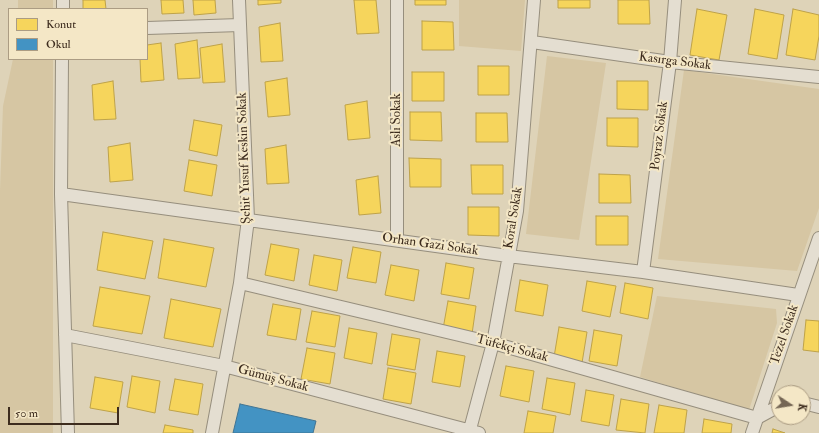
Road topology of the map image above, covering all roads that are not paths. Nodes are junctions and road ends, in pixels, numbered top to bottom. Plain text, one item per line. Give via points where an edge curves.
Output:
1 (239, 0) edge
2 (397, 0) edge
3 (534, 0) edge
4 (675, 0) edge
5 (240, 24) junction
6 (148, 28) edge
7 (532, 42) junction
8 (62, 60) edge
9 (670, 62) junction
10 (819, 77) edge
11 (61, 194) junction
12 (248, 219) junction
13 (819, 238) edge
14 (396, 240) junction
15 (508, 256) junction
16 (643, 272) junction
17 (240, 283) junction
18 (798, 295) junction
19 (65, 335) junction
20 (493, 343) junction
21 (224, 366) junction
22 (771, 410) edge
23 (756, 418) junction
24 (472, 432) edge
25 (68, 433) edge
26 (212, 433) edge
27 (752, 433) edge

1 - 5 street, Şehit Yusuf Keskin Sokak
2 - 14 street, Aslı Sokak
3 - 7 street, Koral Sokak
4 - 9 street, Poyraz Sokak
5 - 6 street
5 - 12 street, Şehit Yusuf Keskin Sokak
7 - 9 street, Kasırga Sokak
7 - 15 street, Koral Sokak via 517,211
8 - 11 street
9 - 10 street, Kasırga Sokak
9 - 16 street, Poyraz Sokak
11 - 12 street, Orhan Gazi Sokak
11 - 19 street
12 - 14 street, Orhan Gazi Sokak
12 - 17 street, Şehit Yusuf Keskin Sokak
13 - 18 street, Tezel Sokak
14 - 15 street, Orhan Gazi Sokak
15 - 16 street, Orhan Gazi Sokak
15 - 20 street, Koral Sokak
16 - 18 street, Orhan Gazi Sokak
17 - 20 street, Tüfekçi Sokak
17 - 21 street, Şehit Yusuf Keskin Sokak
18 - 23 street, Tezel Sokak
19 - 21 street, Gümüş Sokak
19 - 25 street
20 - 23 street, Tüfekçi Sokak
20 - 24 street, Koral Sokak
21 - 24 street, Gümüş Sokak
21 - 26 street, Şehit Yusuf Keskin Sokak
22 - 23 street
23 - 27 street, Tezel Sokak

